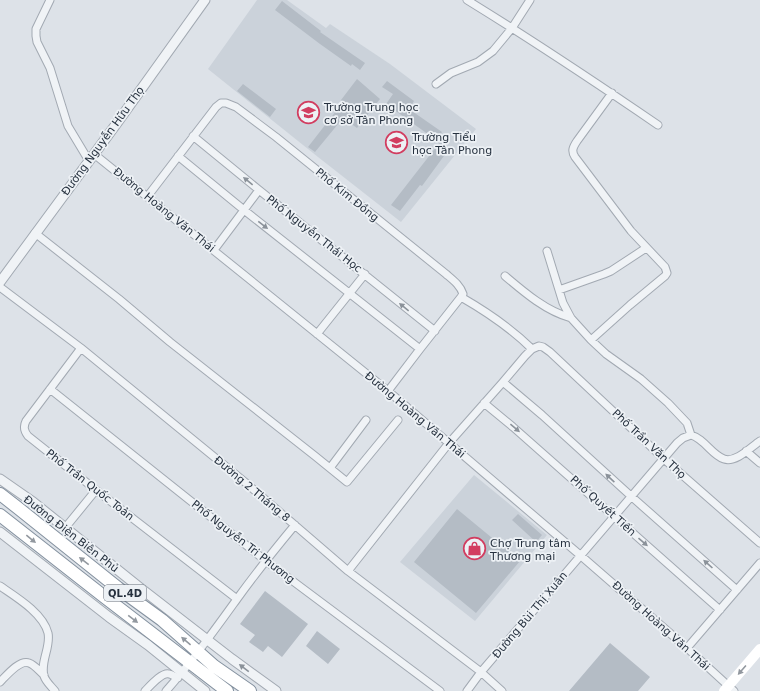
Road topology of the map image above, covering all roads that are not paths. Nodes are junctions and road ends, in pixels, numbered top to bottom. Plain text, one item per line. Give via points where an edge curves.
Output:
1 (50, 0) edge
2 (467, 0) edge
3 (530, 0) edge
4 (203, 1) edge
5 (512, 28) junction
6 (436, 84) dead end
7 (612, 93) junction
8 (658, 125) dead end
9 (193, 136) junction
10 (178, 156) junction
11 (92, 157) junction
12 (259, 190) junction
13 (147, 197) junction
14 (244, 210) junction
15 (35, 233) junction
16 (646, 248) junction
17 (214, 250) junction
18 (547, 251) dead end
19 (365, 274) junction
20 (505, 276) dead end
21 (0, 282) edge
22 (0, 287) edge
23 (559, 290) junction
24 (349, 293) junction
25 (462, 296) junction
26 (571, 318) junction
27 (435, 331) junction
28 (317, 334) junction
29 (591, 340) junction
30 (536, 347) junction
31 (81, 348) junction
32 (420, 349) junction
33 (504, 382) junction
34 (50, 389) junction
35 (388, 391) junction
36 (484, 403) junction
37 (366, 420) dead end
38 (398, 420) dead end
39 (691, 434) junction
40 (760, 441) edge
41 (449, 443) junction
42 (746, 451) junction
43 (664, 459) junction
44 (760, 463) edge
45 (330, 468) junction
46 (0, 479) edge
47 (96, 490) junction
48 (0, 494) edge
49 (632, 497) junction
50 (0, 515) edge
51 (615, 517) junction
52 (295, 525) junction
53 (66, 528) junction
54 (0, 532) edge
55 (760, 543) edge
56 (580, 555) junction
57 (266, 561) junction
58 (760, 563) edge
59 (348, 571) junction
60 (0, 586) edge
61 (737, 590) junction
62 (237, 599) junction
63 (720, 610) junction
64 (208, 640) junction
65 (687, 648) junction
66 (760, 650) edge
67 (199, 652) junction
68 (184, 671) junction
69 (481, 672) junction
70 (44, 675) junction
71 (0, 682) edge
72 (729, 689) edge
73 (55, 691) edge
74 (145, 691) edge
75 (166, 691) edge
76 (205, 691) edge
77 (227, 691) edge
78 (250, 691) edge
79 (276, 691) edge
80 (440, 691) edge
81 (467, 691) edge
82 (502, 691) edge

1 - 11 street, Đường Hoàng Văn Thái via 36,29 37,42 50,68 68,126
2 - 5 street
3 - 5 street
4 - 11 street, Đường Nguyễn Hữu Thọ
5 - 6 street via 493,51 478,62 451,73
5 - 7 street
7 - 8 street
7 - 16 street via 574,145 573,154
9 - 10 street
12 -> 9 street, Phố Nguyễn Thái Học
9 - 25 street, Phố Kim Đồng via 221,103 236,107 446,274 457,284
10 - 13 street
10 - 14 street
11 - 13 street, Đường Hoàng Văn Thái
11 - 15 street, Đường Nguyễn Hữu Thọ
12 - 14 street
12 - 19 street, Phố Nguyễn Thái Học
13 - 17 street, Đường Hoàng Văn Thái
14 - 17 street
14 -> 24 street
15 - 21 street, Đường Nguyễn Hữu Thọ
15 - 45 street
16 - 23 street via 608,272
16 - 29 street via 665,267 667,273
17 - 28 street, Đường Hoàng Văn Thái
18 - 23 street
19 - 24 street
27 -> 19 street, Phố Nguyễn Thái Học
20 - 26 street via 548,309
22 - 31 street, Đường 2 Tháng 8
23 - 26 street
24 - 28 street
24 - 32 street
25 - 27 street
25 - 30 street, Phố Trần Văn Thọ
26 - 29 street
27 - 32 street
28 - 35 street, Đường Hoàng Văn Thái
29 - 39 street via 655,390 683,418
30 - 33 street
30 - 43 street, Phố Trần Văn Thọ via 543,347 550,352
31 - 34 street, Phố Trần Quốc Toản
31 - 52 street, Đường 2 Tháng 8
32 - 35 street
33 - 36 street
49 -> 33 street
34 - 47 street, Phố Trần Quốc Toản via 26,421 25,432
34 - 57 street, Phố Nguyễn Tri Phương
35 - 41 street, Đường Hoàng Văn Thái
36 - 41 street
36 -> 51 street, Phố Quyết Tiến
37 - 45 street
38 - 45 street via 347,482
39 - 42 street via 724,459 729,460
39 - 43 street, Đường Bùi Thị Xuân via 683,438
40 - 42 street
41 - 56 street, Đường Hoàng Văn Thái
41 - 59 street
42 - 44 street
43 - 49 street, Đường Bùi Thị Xuân
43 - 55 street, Phố Trần Văn Thọ
46 - 53 street, Đường Điện Biên Phủ / QL.4D
47 - 53 street
47 - 62 street, Phố Trần Quốc Toản
67 -> 48 highway, Đường Điện Biên Phủ / QL.4D via 162,620
49 - 51 street, Đường Bùi Thị Xuân
61 -> 49 street
50 -> 68 highway, QL.4D
51 - 56 street, Đường Bùi Thị Xuân
51 -> 63 street, Phố Quyết Tiến
52 - 57 street
52 - 59 street, Đường 2 Tháng 8
53 - 64 street, Đường Điện Biên Phủ / QL.4D
54 - 68 street, QL.4D
56 - 65 street, Đường Hoàng Văn Thái
56 - 69 street, Đường Bùi Thị Xuân
57 - 62 street
57 - 80 street, Phố Nguyễn Tri Phương
58 - 61 street
59 - 69 street, Đường 2 Tháng 8
60 - 70 street via 32,610 43,622 48,639
61 - 63 street
62 - 64 street
63 - 65 street
64 - 67 street
79 -> 64 street, Đường Điện Biên Phủ / QL.4D
65 - 72 street, Đường Hoàng Văn Thái
66 -> 72 main road
67 - 68 street
67 - 78 highway, Đường Điện Biên Phủ / QL.4D via 214,666
68 - 74 street via 165,674
68 - 75 street
68 - 76 street, QL.4D
68 - 77 highway, QL.4D
69 - 81 street, Đường Bùi Thị Xuân
69 - 82 street, Đường 2 Tháng 8
70 - 71 street via 31,664 23,662
70 - 73 street

